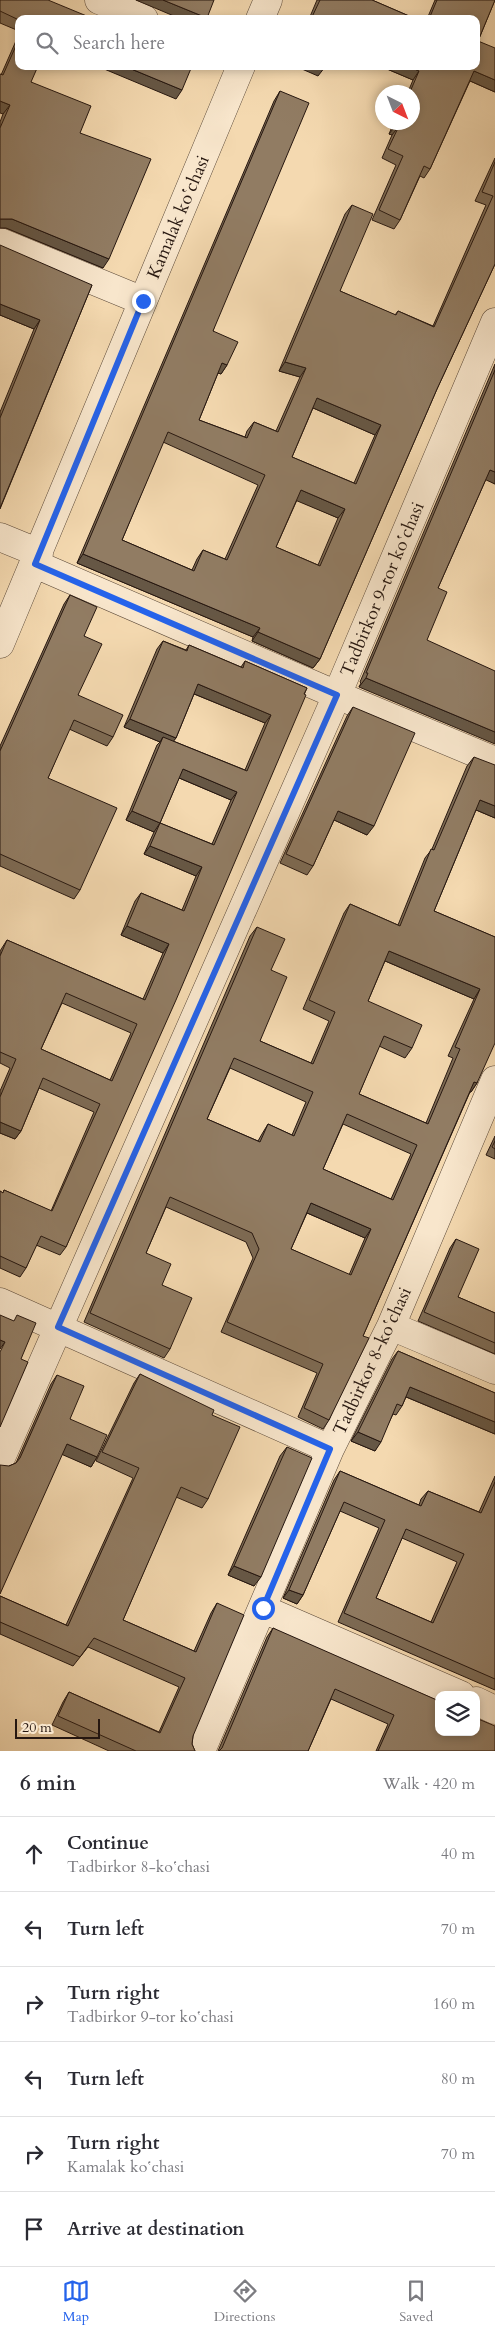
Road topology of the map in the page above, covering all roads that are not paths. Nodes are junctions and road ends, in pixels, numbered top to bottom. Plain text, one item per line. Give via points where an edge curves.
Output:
1 (99, 0) edge
2 (268, 0) edge
3 (135, 15) edge
4 (262, 15) edge
5 (239, 70) edge
6 (0, 242) edge
7 (143, 301) junction
8 (495, 322) edge
9 (0, 538) edge
10 (37, 558) junction
11 (0, 644) edge
12 (337, 695) junction
13 (495, 760) edge
14 (495, 1080) edge
15 (0, 1302) edge
16 (391, 1326) junction
17 (58, 1327) junction
18 (495, 1370) edge
19 (330, 1449) junction
20 (0, 1460) edge
21 (263, 1608) junction
22 (452, 1691) edge
23 (480, 1703) edge
24 (495, 1710) edge
25 (200, 1751) edge

1 - 3 street
2 - 4 street
5 - 7 street, Kamalak koʻchasi
6 - 7 street
7 - 10 street, Kamalak koʻchasi
8 - 12 street, Tadbirkor 9-tor koʻchasi
9 - 10 street
10 - 11 street, Kamalak koʻchasi
10 - 12 street
12 - 13 street
12 - 17 street, Tadbirkor 9-tor koʻchasi
14 - 16 street, Tadbirkor 8-koʻchasi
15 - 17 street
16 - 18 street
16 - 19 street, Tadbirkor 8-koʻchasi
17 - 19 street
17 - 20 street, Tadbirkor 9-tor koʻchasi
19 - 21 street, Tadbirkor 8-koʻchasi
21 - 22 street
21 - 25 street, Tadbirkor 8-koʻchasi
23 - 24 street

